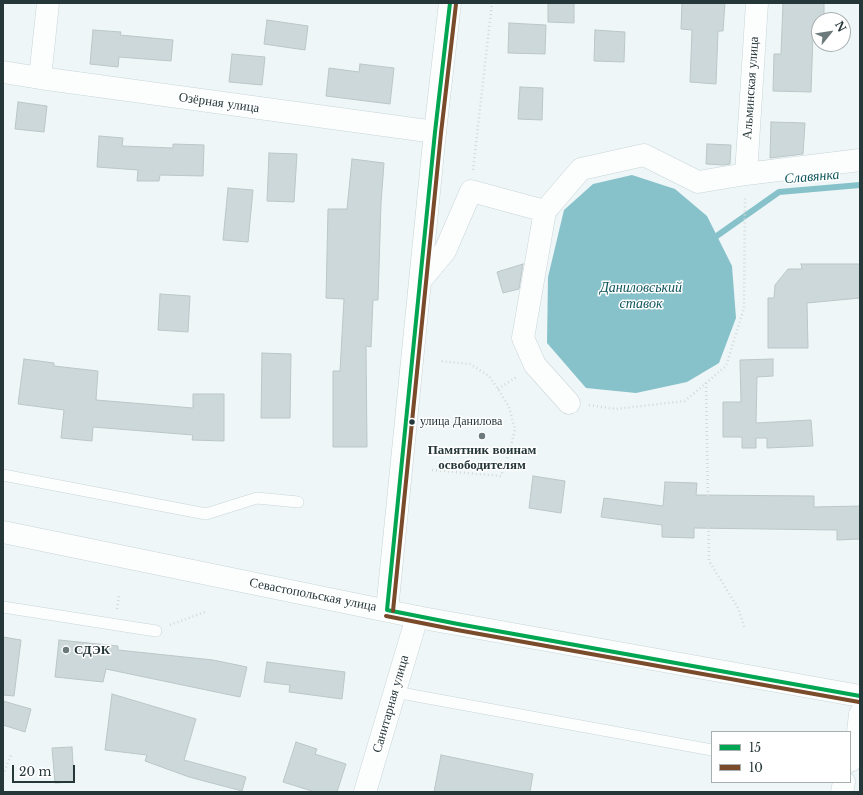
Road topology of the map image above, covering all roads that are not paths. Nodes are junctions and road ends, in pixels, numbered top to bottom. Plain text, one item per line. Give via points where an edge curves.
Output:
1 (48, 3) edge
2 (450, 3) edge
3 (757, 3) edge
4 (3, 72) edge
5 (40, 78) junction
6 (435, 132) junction
7 (860, 160) edge
8 (746, 174) junction
9 (545, 211) junction
10 (421, 280) junction
11 (569, 403) road end
12 (3, 475) edge
13 (298, 502) dead end
14 (3, 532) edge
15 (3, 607) edge
16 (387, 610) junction
17 (417, 617) junction
18 (156, 631) road end
19 (394, 692) junction
20 (860, 696) edge
21 (860, 714) edge
22 (711, 750) edge
23 (851, 757) edge
24 (365, 792) edge

1 - 5 street
2 - 6 street
3 - 8 street, Альминская улица
4 - 5 street, Озёрная улица
5 - 6 street, Озёрная улица
6 - 10 street
7 - 8 street
8 - 9 street via 698,182 644,155 581,169
9 - 10 street via 471,191 445,251
9 - 11 street via 523,338 535,365
10 - 16 street
12 - 13 lane via 206,514 258,498
14 - 16 street, Севастопольская улица
15 - 18 lane
16 - 17 street, Севастопольская улица
17 - 19 street, Санитарная улица
17 - 20 street, Севастопольская улица
19 - 22 lane
19 - 24 street, Санитарная улица
21 - 23 street

